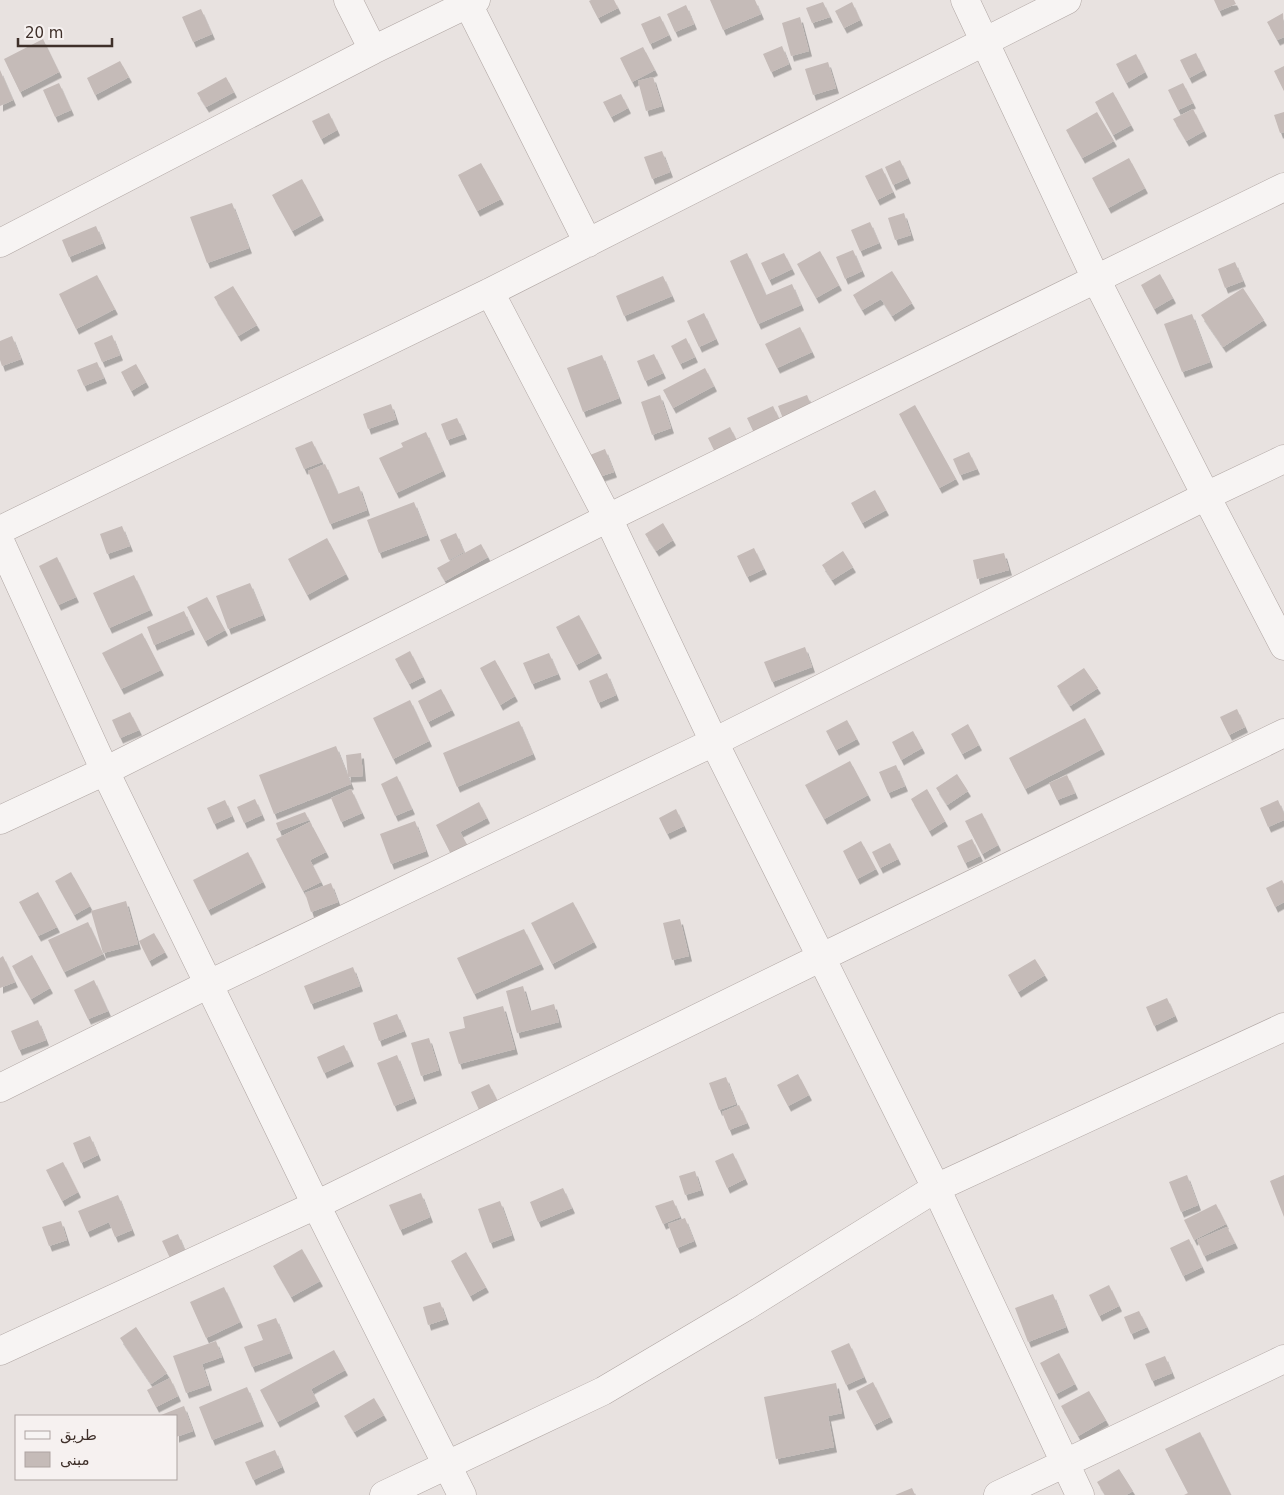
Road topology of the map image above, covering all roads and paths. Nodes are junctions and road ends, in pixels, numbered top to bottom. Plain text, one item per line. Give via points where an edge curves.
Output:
1 (348, 0) edge
2 (965, 0) edge
3 (1067, 0) edge
4 (472, 2) edge
5 (984, 41) junction
6 (373, 50) junction
7 (1284, 187) edge
8 (0, 243) edge
9 (588, 243) junction
10 (1096, 279) junction
11 (490, 292) junction
12 (1284, 459) edge
13 (1206, 496) junction
14 (608, 518) junction
15 (0, 530) edge
16 (0, 541) edge
17 (1284, 646) edge
18 (1284, 733) edge
19 (714, 742) junction
20 (105, 772) junction
21 (0, 820) edge
22 (822, 956) junction
23 (209, 984) junction
24 (1284, 1027) edge
25 (0, 1088) edge
26 (936, 1188) junction
27 (316, 1205) junction
28 (0, 1351) edge
29 (1284, 1359) edge
30 (1065, 1463) junction
31 (448, 1464) junction
32 (384, 1495) edge
33 (462, 1495) edge
34 (998, 1495) edge
35 (1080, 1495) edge

1 - 6 street
2 - 5 street
3 - 5 street
4 - 6 street
4 - 9 street
5 - 9 street
5 - 10 street
6 - 8 street
7 - 10 street
9 - 11 street
10 - 13 street
10 - 14 street
11 - 14 street
11 - 15 street
12 - 13 street
13 - 17 street
13 - 19 street
14 - 19 street
14 - 20 street
16 - 20 street
18 - 22 street
19 - 22 street
19 - 23 street
20 - 21 street
20 - 23 street
22 - 26 street
22 - 27 street
23 - 25 street
23 - 27 street
24 - 26 street
26 - 30 street
26 - 31 street via 603,1391
27 - 28 street
27 - 31 street
29 - 30 street
30 - 34 street
30 - 35 street
31 - 32 street
31 - 33 street

